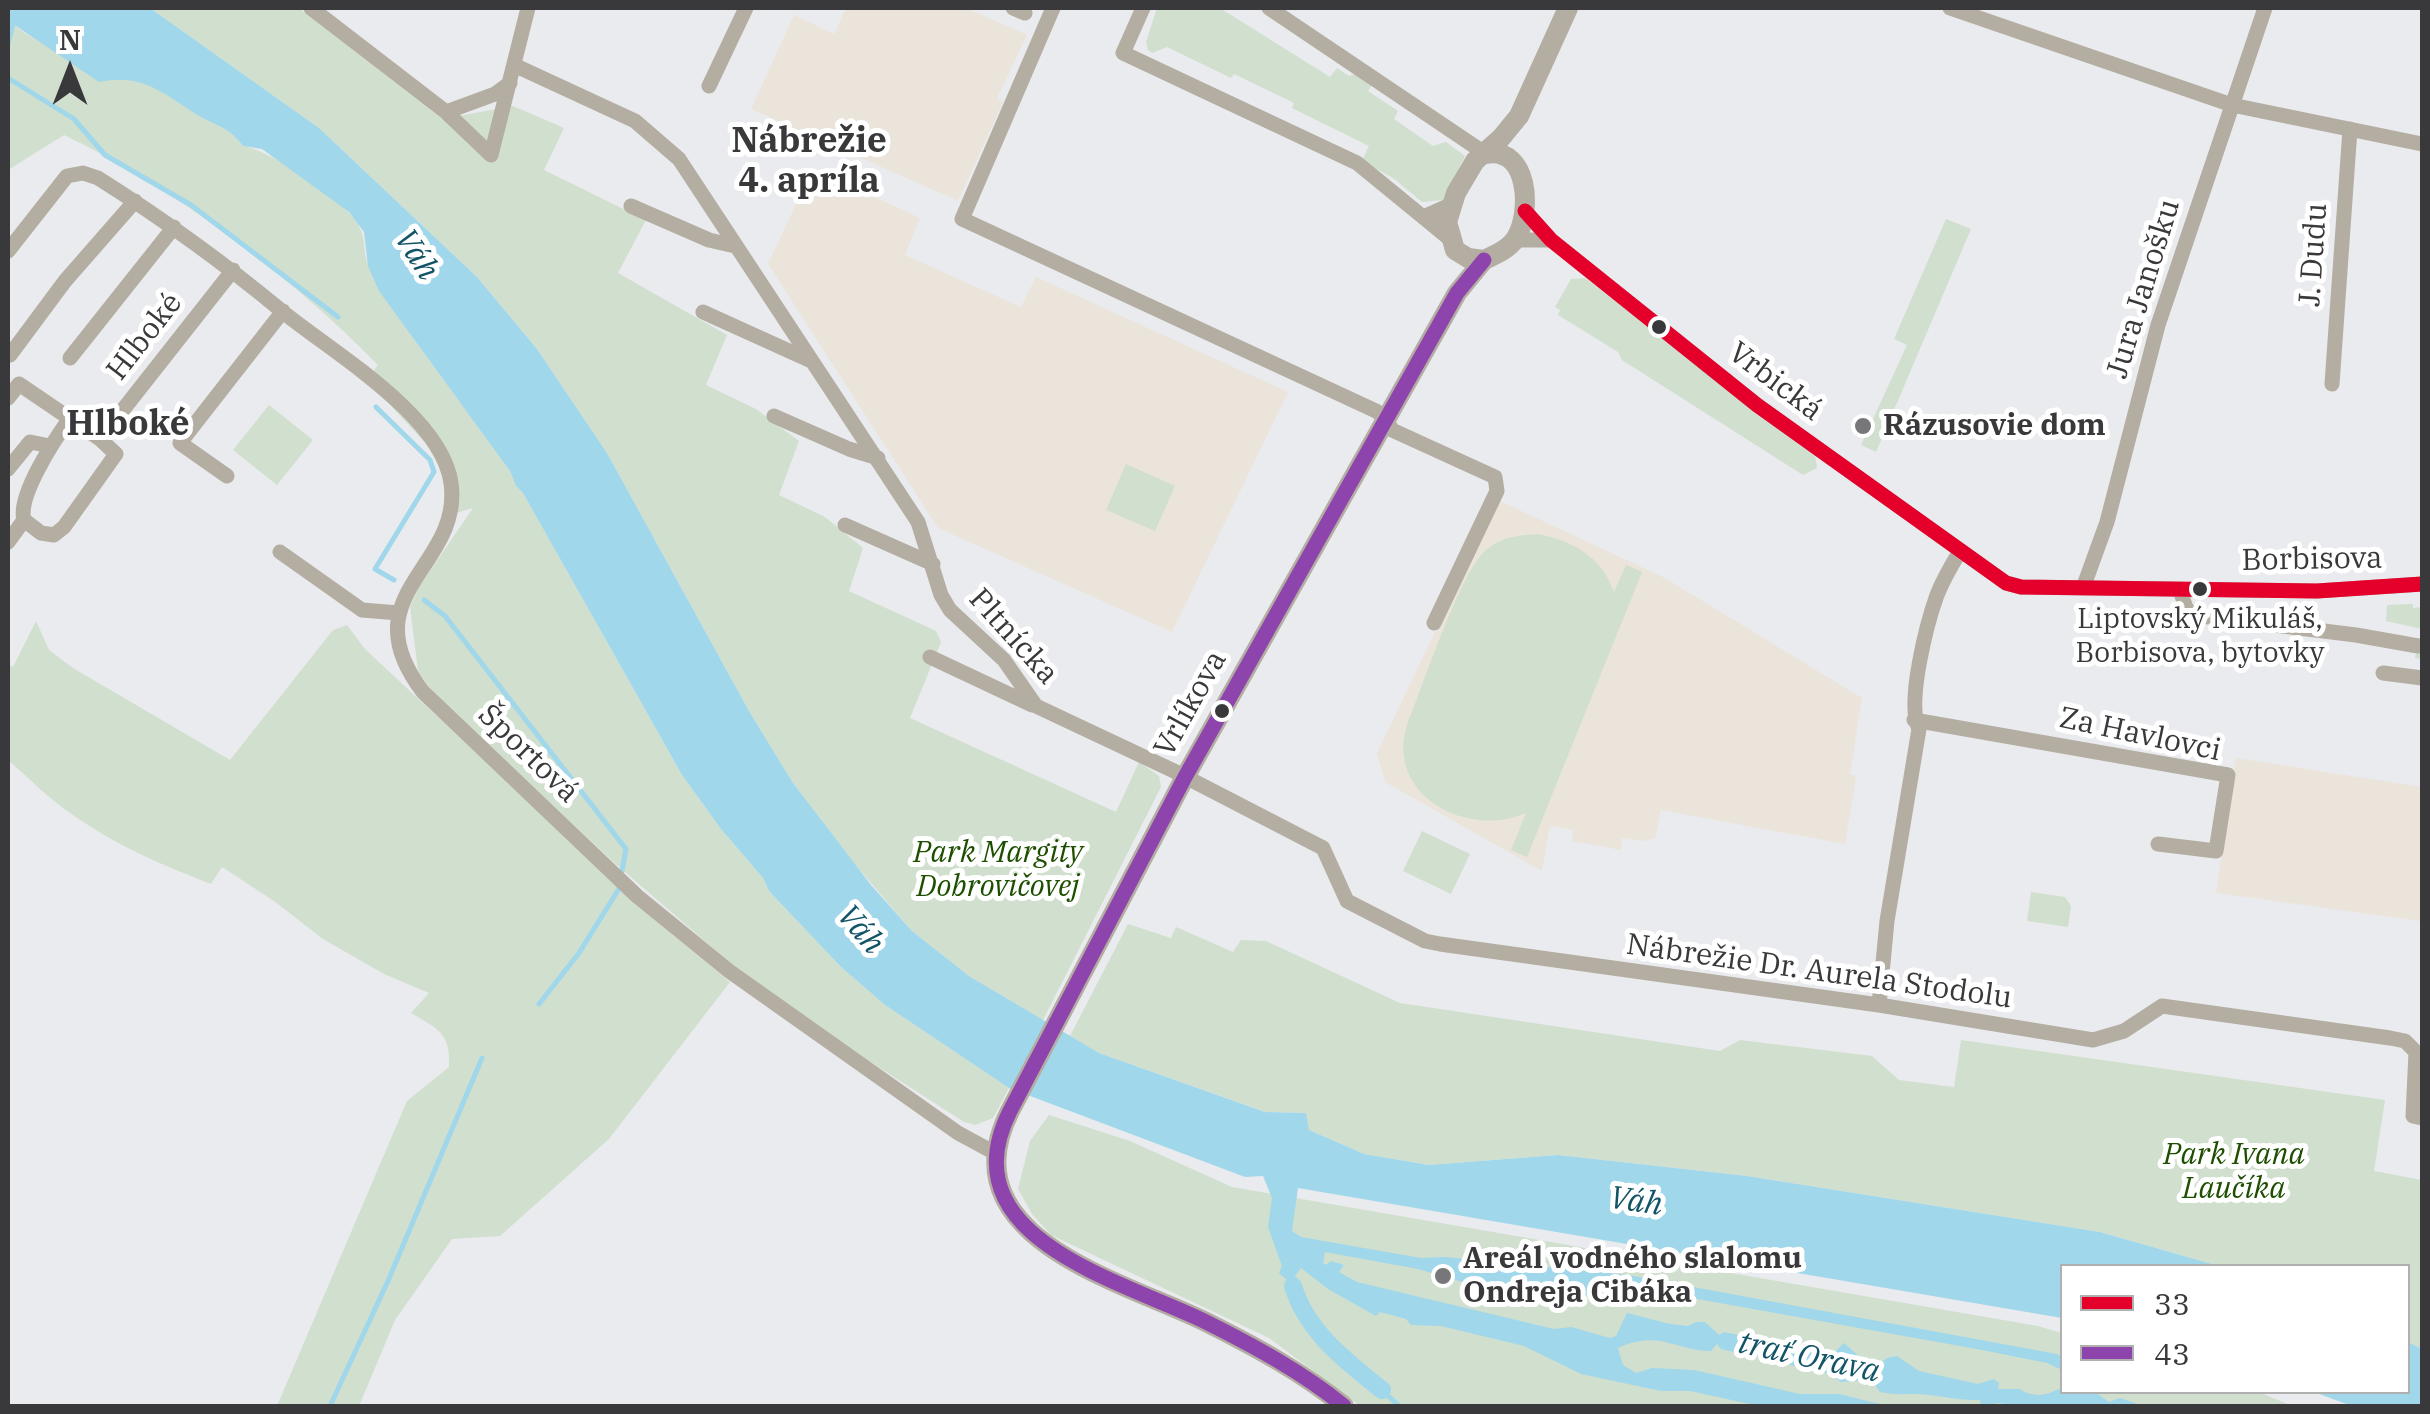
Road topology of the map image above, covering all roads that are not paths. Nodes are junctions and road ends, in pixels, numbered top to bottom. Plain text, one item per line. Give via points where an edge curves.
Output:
1 (310, 8) edge
2 (528, 8) edge
3 (746, 8) edge
4 (1053, 8) edge
5 (1143, 8) edge
6 (1269, 8) edge
7 (1568, 8) edge
8 (1950, 8) edge
9 (2265, 8) edge
10 (1985, 13) edge
11 (514, 66) junction
12 (510, 82) junction
13 (709, 86) dead end
14 (2232, 104) junction
15 (446, 112) junction
16 (1520, 116) junction
17 (2350, 129) junction
18 (2422, 144) edge
19 (1486, 154) junction
20 (1520, 171) junction
21 (135, 201) junction
22 (1450, 205) junction
23 (631, 206) dead end
24 (1525, 211) junction
25 (1423, 217) junction
26 (174, 227) junction
27 (1515, 240) junction
28 (1551, 240) junction
29 (1453, 245) junction
30 (735, 246) junction
31 (8, 251) edge
32 (1484, 260) junction
33 (233, 270) junction
34 (1457, 293) junction
35 (283, 311) junction
36 (704, 312) dead end
37 (10, 356) dead end
38 (70, 358) dead end
39 (812, 361) junction
40 (2332, 384) dead end
41 (8, 398) edge
42 (774, 416) dead end
43 (70, 418) junction
44 (1385, 418) junction
45 (100, 439) junction
46 (50, 446) junction
47 (878, 458) junction
48 (8, 469) edge
49 (226, 476) dead end
50 (24, 520) junction
51 (845, 524) dead end
52 (8, 542) edge
53 (280, 552) dead end
54 (1960, 552) junction
55 (932, 564) junction
56 (2422, 584) edge
57 (2083, 588) junction
58 (2180, 590) junction
59 (398, 613) junction
60 (1434, 623) dead end
61 (2418, 646) dead end
62 (930, 657) dead end
63 (2383, 672) dead end
64 (2422, 678) edge
65 (1036, 706) junction
66 (1914, 720) junction
67 (1185, 776) junction
68 (2158, 844) dead end
69 (1879, 1005) junction
70 (2422, 1118) edge
71 (995, 1153) junction
72 (1344, 1406) edge

1 - 15 street
2 - 11 street
3 - 13 street
4 - 44 street via 962,219
5 - 25 street via 1124,52 1357,163
6 - 19 street
7 - 16 street
8 - 10 street
9 - 14 street, Jura Janošku
10 - 14 street
11 - 12 street
11 - 30 street, Pltnícka via 634,121 679,158
12 - 15 street
12 - 15 street via 491,155
14 - 17 street
14 - 57 street, Jura Janošku via 2158,325 2108,522
16 - 19 street
16 - 20 street
17 - 18 street
17 - 40 street, J. Dudu
19 - 20 street via 1499,153
19 - 22 street via 1468,169
20 - 24 street
21 - 26 street
21 - 31 street via 83,173 67,176
21 - 37 street
22 - 25 street
22 - 29 street
23 - 30 street
24 - 27 street
24 - 28 street, Vrbická
25 - 29 street
26 - 33 street
26 - 38 street, Hlboké
27 - 28 street
27 - 32 street
28 - 54 street, Vrbická via 1757,404
29 - 32 street via 1468,258
29 - 34 street
30 - 39 street, Pltnícka
32 - 34 street, Vrlíkova
33 - 35 street
33 - 45 street, Hlboké
34 - 44 street, Vrlíkova
35 - 49 street via 180,443
35 - 59 street via 404,408 434,443 451,479 442,536
36 - 39 street
39 - 47 street, Pltnícka
41 - 43 street via 19,384
42 - 47 street
43 - 45 street
43 - 46 street
44 - 60 street via 1392,430 1498,482
44 - 67 street, Vrlíkova
45 - 50 street via 116,454 64,528 41,533
46 - 48 street via 30,442
46 - 50 street via 23,504
47 - 55 street, Pltnícka via 918,522
50 - 52 street
51 - 55 street
53 - 59 street via 362,610
54 - 57 street, Vrbická via 2021,587
54 - 66 street via 1937,596
55 - 65 street, Pltnícka via 950,610 1004,660
56 - 58 street, Borbisova
57 - 58 street, Borbisova
58 - 61 street via 2193,615
59 - 71 street, Športová via 400,647 424,692 637,896 728,971
62 - 65 street
63 - 64 street
65 - 67 street, Pltnícka
66 - 68 street, Za Havlovci via 2228,775 2216,852
66 - 69 street via 1918,729
67 - 69 street, Nábrežie Dr. Aurela Stodolu via 1322,848 1347,901 1425,941
67 - 71 street, Vrlíkova via 1010,1111
69 - 70 street, Nábrežie Dr. Aurela Stodolu via 2093,1040 2124,1032 2157,1007 2176,1006 2405,1042 2416,1052 2412,1116
71 - 72 street via 1004,1195 1034,1237 1264,1353

